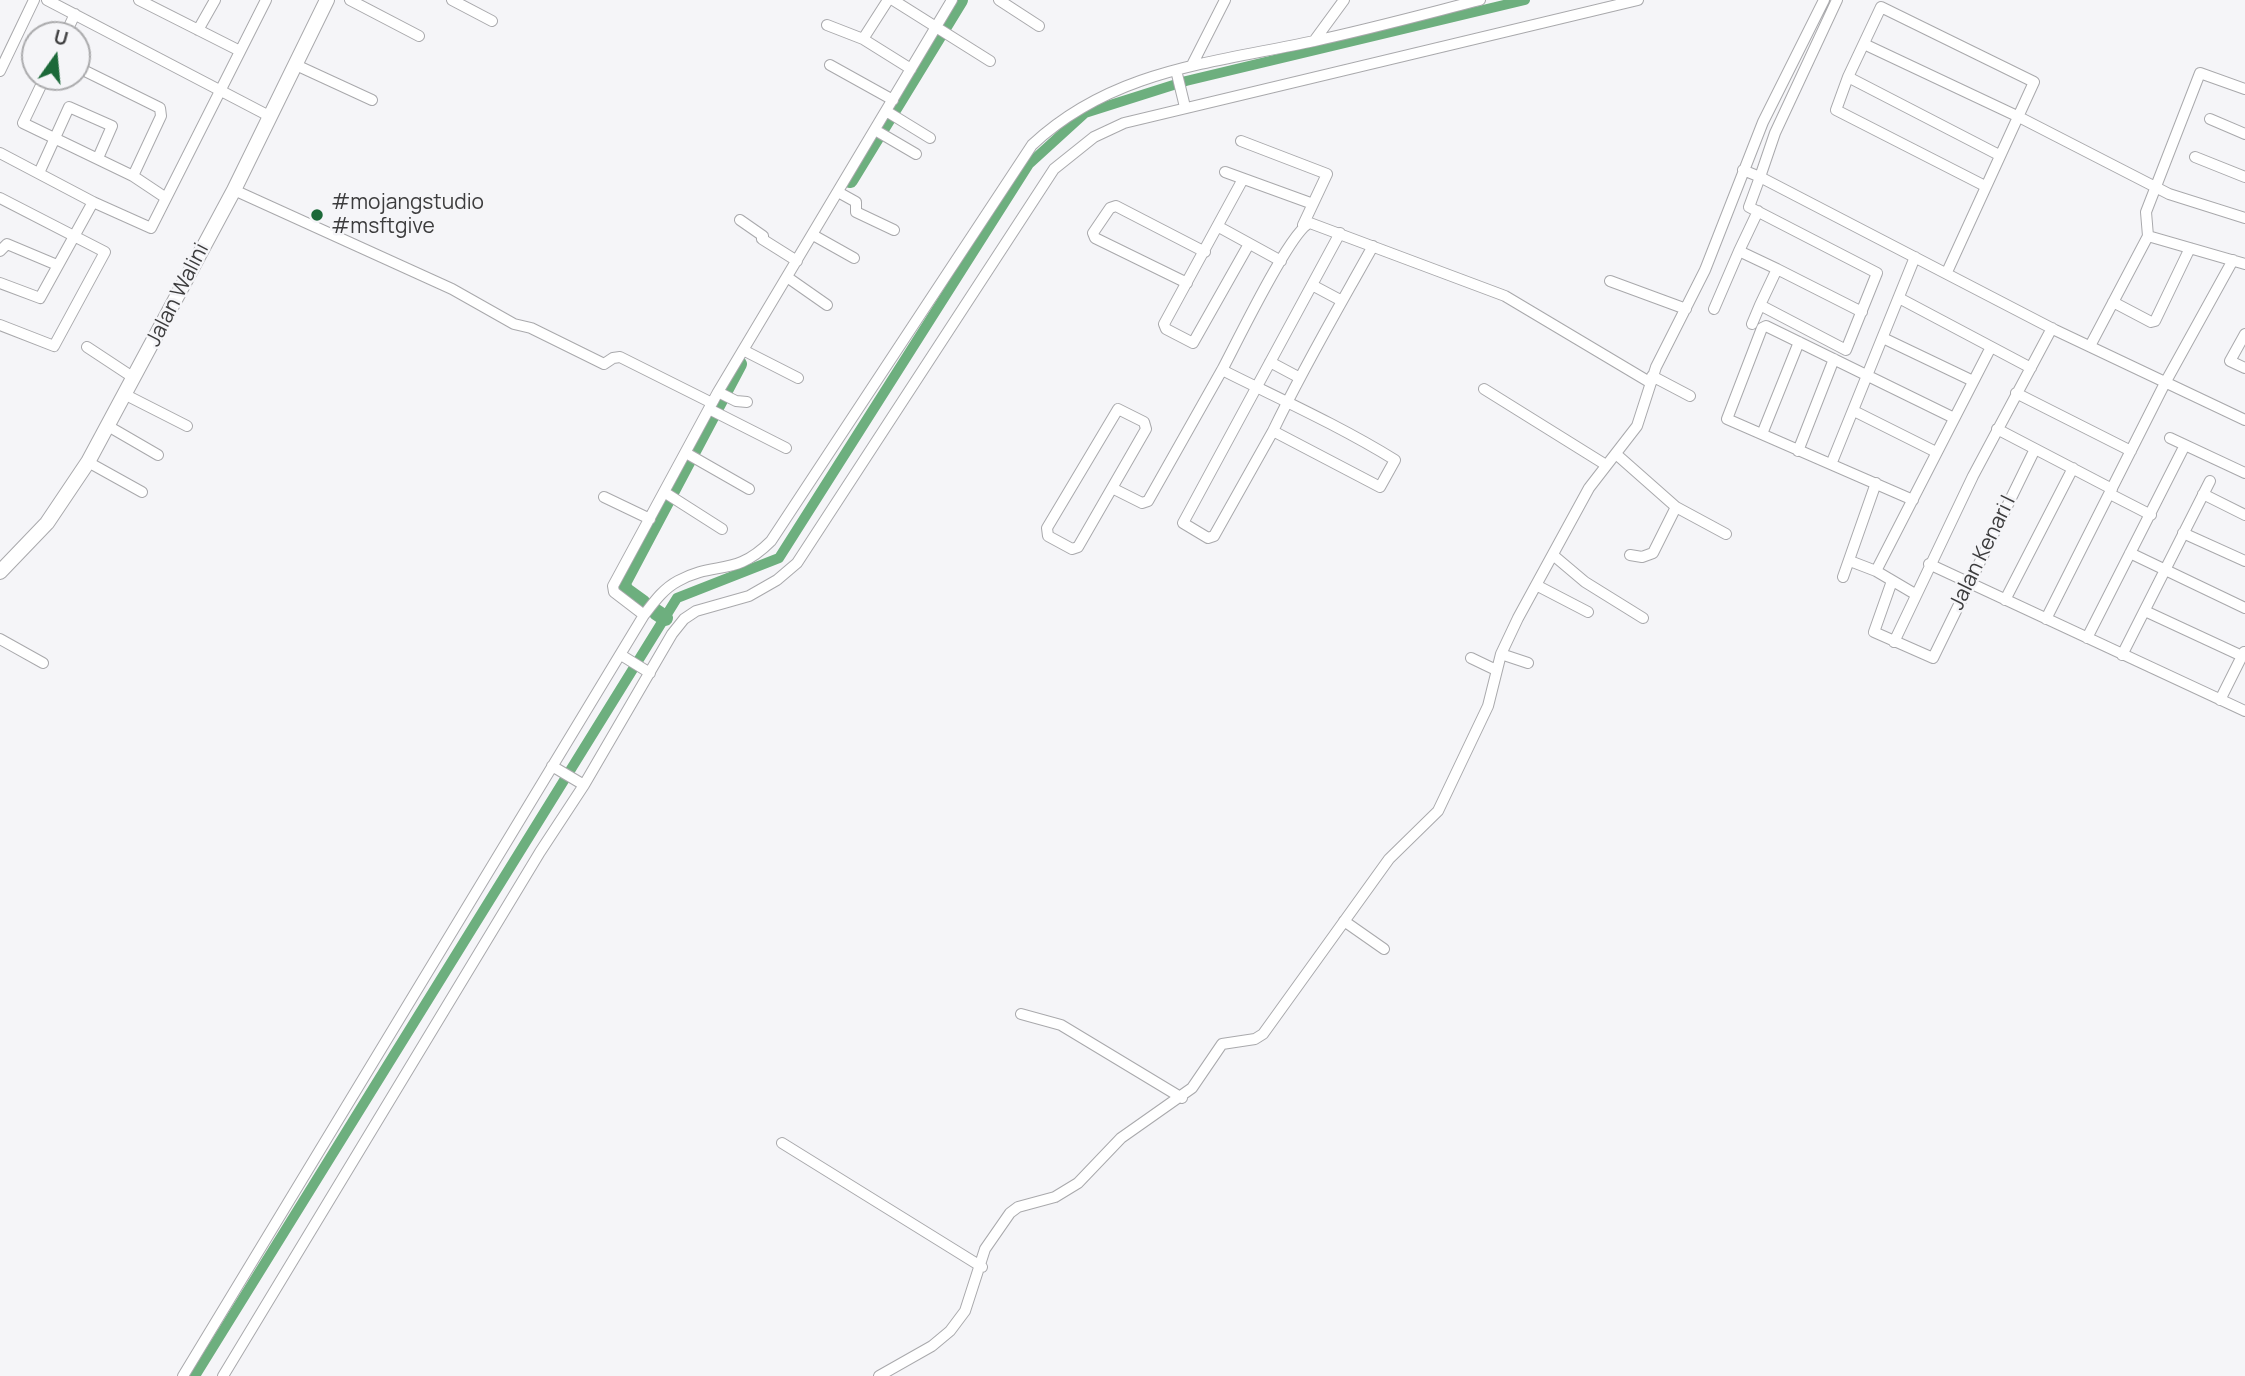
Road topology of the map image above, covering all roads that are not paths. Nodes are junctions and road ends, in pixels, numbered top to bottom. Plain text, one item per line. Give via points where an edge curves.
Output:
1 (34, 0) edge
2 (47, 0) edge
3 (139, 0) edge
4 (215, 0) edge
5 (266, 0) edge
6 (327, 0) edge
7 (350, 0) edge
8 (452, 0) edge
9 (890, 0) edge
10 (952, 0) edge
11 (999, 0) edge
12 (1225, 0) edge
13 (1344, 0) edge
14 (1480, 0) edge
15 (1638, 0) edge
16 (1824, 0) edge
17 (1836, 0) edge
18 (1877, 3) edge
19 (75, 14) junction
20 (72, 21) edge
21 (492, 21) dead end
22 (827, 26) dead end
23 (1039, 26) dead end
24 (939, 29) junction
25 (198, 30) junction
26 (419, 36) dead end
27 (863, 39) junction
28 (1314, 41) junction
29 (1864, 44) junction
30 (240, 51) junction
31 (989, 61) dead end
32 (296, 65) junction
33 (830, 65) dead end
34 (1192, 65) junction
35 (911, 69) junction
36 (0, 71) edge
37 (1176, 72) junction
38 (91, 74) edge
39 (1848, 78) junction
40 (2245, 89) edge
41 (220, 90) junction
42 (38, 91) edge
43 (372, 100) dead end
44 (893, 100) junction
45 (1184, 103) junction
46 (889, 113) junction
47 (271, 117) junction
48 (2019, 117) junction
49 (2210, 119) dead end
50 (878, 132) junction
51 (2245, 134) edge
52 (56, 138) junction
53 (930, 138) dead end
54 (1241, 141) dead end
55 (0, 153) edge
56 (916, 154) dead end
57 (1999, 155) junction
58 (2195, 157) dead end
59 (98, 158) junction
60 (1743, 170) junction
61 (1225, 172) dead end
62 (39, 173) junction
63 (133, 176) junction
64 (1760, 177) junction
65 (2245, 177) edge
66 (1242, 178) junction
67 (1985, 186) junction
68 (2155, 188) junction
69 (234, 190) junction
70 (841, 194) junction
71 (0, 198) edge
72 (166, 198) junction
73 (93, 202) junction
74 (1312, 204) junction
75 (1758, 211) junction
76 (2245, 218) edge
77 (740, 220) dead end
78 (1303, 225) junction
79 (1219, 227) junction
80 (894, 230) dead end
81 (1340, 233) junction
82 (74, 236) junction
83 (2148, 236) junction
84 (815, 237) junction
85 (1249, 244) junction
86 (1373, 246) junction
87 (2190, 248) junction
88 (0, 251) edge
89 (1740, 251) junction
90 (1205, 252) junction
91 (1915, 257) junction
92 (854, 258) dead end
93 (2233, 260) junction
94 (797, 261) junction
95 (1280, 261) junction
96 (2245, 264) edge
97 (57, 265) junction
98 (1777, 269) junction
99 (1947, 272) junction
100 (790, 279) junction
101 (1610, 281) dead end
102 (0, 284) edge
103 (1187, 284) junction
104 (1312, 285) junction
105 (1899, 298) junction
106 (1342, 301) junction
107 (2113, 302) junction
108 (827, 305) dead end
109 (1760, 305) junction
110 (1714, 309) dead end
111 (1686, 310) junction
112 (1862, 312) junction
113 (0, 324) edge
114 (1752, 324) dead end
115 (2052, 328) junction
116 (2245, 334) edge
117 (1883, 338) junction
118 (1799, 342) junction
119 (2090, 346) junction
120 (87, 347) dead end
121 (1991, 347) junction
122 (746, 351) junction
123 (1834, 359) junction
124 (1270, 362) junction
125 (2031, 368) junction
126 (2245, 368) edge
127 (1222, 370) junction
128 (1867, 375) junction
129 (134, 378) junction
130 (798, 378) dead end
131 (1300, 378) junction
132 (1651, 380) junction
133 (1973, 381) junction
134 (2165, 383) junction
135 (1256, 387) junction
136 (1484, 389) dead end
137 (2016, 393) junction
138 (124, 394) junction
139 (722, 394) junction
140 (1690, 396) dead end
141 (747, 402) dead end
142 (1287, 402) junction
143 (713, 409) junction
144 (1854, 411) junction
145 (1954, 418) junction
146 (2245, 420) edge
147 (108, 426) junction
148 (187, 426) dead end
149 (1997, 429) junction
150 (1273, 431) junction
151 (1762, 434) junction
152 (2170, 439) dead end
153 (2185, 445) junction
154 (786, 448) dead end
155 (2035, 449) junction
156 (1798, 451) junction
157 (2131, 451) junction
158 (1936, 452) junction
159 (1616, 454) junction
160 (158, 455) dead end
161 (690, 455) junction
162 (88, 462) junction
163 (1832, 462) junction
164 (1606, 465) junction
165 (2073, 468) junction
166 (2245, 473) edge
167 (2210, 481) dead end
168 (1875, 483) junction
169 (1112, 488) junction
170 (749, 489) dead end
171 (2111, 491) junction
172 (142, 492) dead end
173 (2203, 494) junction
174 (668, 495) junction
175 (604, 496) dead end
176 (1913, 500) junction
177 (1676, 507) junction
178 (2151, 515) junction
179 (2245, 515) edge
180 (650, 519) junction
181 (722, 529) dead end
182 (2183, 533) junction
183 (1726, 534) dead end
184 (2130, 553) junction
185 (1553, 555) junction
186 (1630, 555) dead end
187 (1850, 561) junction
188 (2245, 561) edge
189 (1929, 564) junction
190 (1876, 571) junction
191 (2164, 571) junction
192 (0, 572) edge
193 (1843, 577) dead end
194 (1892, 581) junction
195 (1967, 582) junction
196 (1536, 585) junction
197 (1915, 594) junction
198 (2005, 600) junction
199 (2245, 608) edge
200 (2145, 611) junction
201 (1588, 612) dead end
202 (644, 615) junction
203 (1643, 618) dead end
204 (2046, 619) junction
205 (2087, 638) junction
206 (0, 639) edge
207 (1894, 642) junction
208 (2244, 653) edge
209 (1501, 654) junction
210 (2122, 655) junction
211 (625, 658) junction
212 (1471, 658) dead end
213 (43, 663) dead end
214 (1528, 663) dead end
215 (1496, 670) junction
216 (647, 671) junction
217 (2220, 700) junction
218 (2245, 711) edge
219 (553, 766) junction
220 (582, 784) junction
221 (1344, 921) junction
222 (1384, 949) dead end
223 (1021, 1014) dead end
224 (1182, 1098) junction
225 (782, 1143) dead end
226 (982, 1267) junction
227 (183, 1376) edge
228 (223, 1376) edge
229 (879, 1376) edge

1 - 36 street
2 - 19 street
3 - 25 street
4 - 25 street
5 - 30 street
6 - 32 street, Jalan Walini
7 - 26 street
8 - 21 street
9 - 24 street
9 - 27 street
10 - 24 street
11 - 23 street
12 - 34 street
13 - 28 street
14 - 28 street
15 - 45 street
16 - 60 street
17 - 64 street via 1775,133
18 - 29 street
18 - 48 street via 2034,82
19 - 20 street
19 - 41 street
22 - 27 street
24 - 31 street
24 - 35 street
25 - 30 street
27 - 35 street
28 - 34 street
29 - 39 street
29 - 48 street
30 - 41 street
32 - 43 street
32 - 47 street, Jalan Walini
33 - 44 street
34 - 37 street
35 - 44 street
37 - 45 street
37 - 202 street via 1142,79 1088,102 1032,145 771,541 737,567 679,580 664,590
38 - 63 street via 160,108
39 - 57 street
39 - 67 street via 1836,110
40 - 68 street via 2200,73
41 - 47 street
41 - 72 street
42 - 52 street via 23,123
44 - 46 street
45 - 216 street via 1094,137 1054,169 797,563 749,596 696,611 684,619
46 - 50 street
46 - 53 street
47 - 69 street, Jalan Walini
48 - 57 street
48 - 68 street
49 - 51 street
50 - 56 street
50 - 70 street
52 - 59 street
52 - 59 street via 69,107 111,124
52 - 62 street
54 - 74 street via 1324,171 1327,178
55 - 62 street
57 - 67 street
58 - 65 street
59 - 63 street
60 - 64 street
60 - 111 street
61 - 66 street
62 - 73 street
63 - 72 street
64 - 75 street via 1749,207
64 - 91 street
66 - 74 street
66 - 79 street
67 - 99 street
68 - 76 street
68 - 83 street via 2146,212
69 - 129 street, Jalan Walini
69 - 143 street via 452,289 593,360 604,364 620,358
70 - 80 street via 856,202 854,211
70 - 84 street
71 - 82 street
72 - 73 street via 149,228
73 - 82 street
74 - 78 street
75 - 89 street
75 - 112 street via 1877,273
77 - 94 street
78 - 81 street via 1317,223
78 - 95 street
79 - 85 street
79 - 90 street
81 - 86 street
81 - 104 street
82 - 97 street
82 - 113 street via 105,251 54,346
83 - 87 street
83 - 107 street
84 - 92 street
84 - 94 street
85 - 95 street
85 - 103 street via 1193,343 1164,326
86 - 106 street
86 - 132 street via 1505,296
87 - 93 street
87 - 107 street via 2153,322
88 - 97 street via 7,244
89 - 98 street
89 - 110 street
90 - 103 street
90 - 103 street via 1116,206 1093,233
91 - 99 street
91 - 105 street
93 - 96 street
93 - 134 street
94 - 100 street
95 - 127 street
97 - 102 street via 40,298
98 - 109 street
98 - 112 street
99 - 115 street
100 - 108 street
100 - 122 street
101 - 111 street
104 - 106 street
104 - 124 street
105 - 117 street
105 - 121 street
106 - 131 street
107 - 119 street
109 - 112 street via 1846,351
109 - 114 street
111 - 132 street
115 - 119 street
115 - 125 street
116 - 126 street via 2230,361
117 - 128 street
117 - 133 street
118 - 123 street
118 - 151 street
118 - 151 street via 1762,328 1727,418
119 - 134 street
120 - 129 street
121 - 125 street
121 - 133 street
122 - 130 street
122 - 139 street
123 - 128 street
123 - 156 street
124 - 131 street
124 - 135 street
125 - 137 street
127 - 135 street
127 - 169 street via 1149,501 1142,503
128 - 144 street
128 - 145 street
129 - 138 street, Jalan Walini
131 - 142 street
132 - 140 street
132 - 159 street via 1637,426
133 - 145 street
134 - 146 street
134 - 157 street
135 - 142 street
135 - 150 street via 1183,523 1214,537
136 - 164 street
137 - 149 street
137 - 157 street
138 - 147 street, Jalan Walini
138 - 148 street
139 - 141 street
139 - 143 street
142 - 150 street
142 - 150 street via 1395,460 1389,474 1384,484 1376,487
143 - 154 street
143 - 161 street
144 - 158 street
144 - 163 street
145 - 158 street
147 - 160 street
147 - 162 street, Jalan Walini
149 - 155 street
149 - 189 street
151 - 156 street
152 - 153 street
153 - 166 street
153 - 178 street
155 - 165 street
155 - 195 street, Jalan Kenari I
156 - 163 street
157 - 171 street
158 - 176 street
159 - 164 street
159 - 177 street
161 - 170 street
161 - 174 street
162 - 172 street
162 - 192 street, Jalan Walini via 47,523
163 - 168 street
164 - 185 street
165 - 171 street
165 - 198 street
167 - 173 street
168 - 176 street
168 - 187 street
169 - 169 street via 1075,549 1048,536 1047,528 1118,409 1147,425
171 - 178 street
171 - 204 street
173 - 179 street
173 - 182 street
174 - 180 street
174 - 181 street
175 - 180 street
176 - 190 street
177 - 183 street
177 - 186 street via 1657,550 1643,557
178 - 184 street
180 - 202 street via 613,589
182 - 188 street
182 - 191 street
184 - 191 street
184 - 205 street
185 - 196 street
185 - 203 street via 1585,582
187 - 190 street
187 - 193 street
189 - 195 street
189 - 197 street
190 - 194 street
191 - 199 street
191 - 200 street
194 - 197 street
194 - 207 street via 1873,629
195 - 198 street
195 - 207 street, Jalan Kenari I via 1933,658
196 - 201 street
196 - 209 street
197 - 207 street
198 - 204 street
200 - 208 street
200 - 210 street
202 - 211 street
204 - 205 street
205 - 210 street
206 - 213 street
208 - 217 street
209 - 214 street
209 - 215 street
210 - 217 street
211 - 216 street
211 - 219 street
212 - 215 street
215 - 221 street via 1488,706 1438,811 1389,859
216 - 220 street
217 - 218 street
219 - 220 street
219 - 227 street
220 - 228 street
221 - 222 street
221 - 224 street via 1263,1034 1219,1048
223 - 224 street via 1083,1036
224 - 226 street via 1121,1138 1079,1183 1010,1213 985,1249
225 - 226 street
226 - 229 street via 964,1311 950,1331

